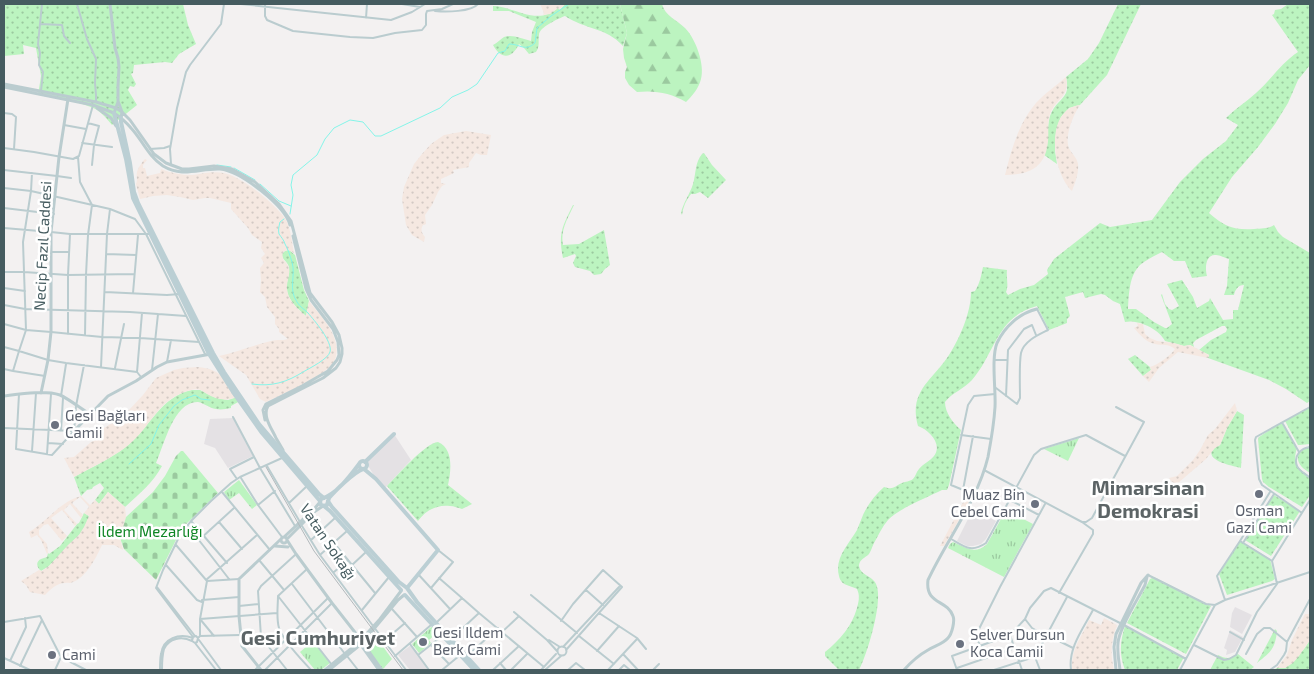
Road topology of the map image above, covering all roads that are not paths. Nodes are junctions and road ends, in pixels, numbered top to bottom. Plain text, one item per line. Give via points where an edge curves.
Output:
1 (42, 4) edge
2 (77, 4) edge
3 (110, 4) edge
4 (224, 4) edge
5 (241, 4) edge
6 (367, 4) edge
7 (402, 4) edge
8 (425, 4) edge
9 (453, 4) edge
10 (478, 4) edge
11 (265, 6) junction
12 (420, 7) junction
13 (430, 10) junction
14 (366, 18) junction
15 (40, 24) junction
16 (70, 44) dead end
17 (4, 86) edge
18 (4, 92) edge
19 (41, 92) junction
20 (68, 99) junction
21 (118, 101) junction
22 (94, 103) junction
23 (116, 108) junction
24 (122, 112) junction
25 (4, 113) edge
26 (114, 113) junction
27 (121, 118) junction
28 (88, 123) junction
29 (64, 125) junction
30 (132, 128) junction
31 (86, 129) junction
32 (121, 132) junction
33 (82, 143) junction
34 (171, 143) junction
35 (94, 145) junction
36 (112, 147) dead end
37 (4, 148) edge
38 (150, 149) junction
39 (14, 150) junction
40 (59, 157) junction
41 (78, 157) junction
42 (92, 165) dead end
43 (171, 166) junction
44 (4, 170) edge
45 (32, 173) junction
46 (57, 176) junction
47 (71, 178) dead end
48 (4, 188) edge
49 (31, 191) junction
50 (55, 198) junction
51 (92, 205) junction
52 (4, 208) edge
53 (110, 209) junction
54 (28, 210) junction
55 (54, 214) junction
56 (4, 228) edge
57 (24, 230) junction
58 (51, 232) junction
59 (70, 234) junction
60 (107, 234) junction
61 (138, 234) junction
62 (148, 234) junction
63 (88, 235) junction
64 (51, 252) junction
65 (69, 252) junction
66 (106, 254) junction
67 (136, 255) junction
68 (4, 272) edge
69 (24, 272) junction
70 (105, 274) junction
71 (134, 274) junction
72 (50, 275) junction
73 (68, 275) junction
74 (86, 275) junction
75 (4, 288) edge
76 (25, 291) junction
77 (104, 292) junction
78 (133, 293) junction
79 (178, 294) junction
80 (4, 305) edge
81 (26, 309) junction
82 (50, 310) junction
83 (68, 310) junction
84 (1037, 310) joint
85 (86, 311) junction
86 (103, 311) junction
87 (142, 313) junction
88 (158, 314) junction
89 (186, 316) junction
90 (4, 324) edge
91 (124, 324) dead end
92 (26, 330) junction
93 (51, 332) junction
94 (68, 334) junction
95 (1036, 335) junction
96 (85, 336) junction
97 (102, 337) junction
98 (122, 338) junction
99 (140, 338) junction
100 (155, 339) junction
101 (171, 340) junction
102 (199, 342) junction
103 (4, 347) edge
104 (19, 351) junction
105 (209, 354) junction
106 (48, 360) junction
107 (995, 360) junction
108 (1007, 360) junction
109 (167, 362) junction
110 (66, 363) junction
111 (84, 365) junction
112 (101, 367) junction
113 (115, 368) junction
114 (4, 369) edge
115 (152, 370) junction
116 (13, 371) junction
117 (137, 372) junction
118 (45, 376) junction
119 (141, 377) junction
120 (995, 387) junction
121 (36, 393) junction
122 (19, 394) junction
123 (42, 394) junction
124 (51, 394) junction
125 (995, 394) junction
126 (4, 396) edge
127 (1006, 396) junction
128 (62, 397) junction
129 (76, 406) junction
130 (1116, 406) dead end
131 (1310, 407) edge
132 (90, 414) junction
133 (233, 417) dead end
134 (1282, 423) junction
135 (4, 428) edge
136 (17, 429) junction
137 (33, 430) junction
138 (48, 431) junction
139 (61, 431) junction
140 (74, 431) junction
141 (394, 434) dead end
142 (962, 435) junction
143 (972, 436) junction
144 (276, 438) junction
145 (991, 439) junction
146 (48, 443) junction
147 (63, 444) junction
148 (1310, 447) edge
149 (32, 452) junction
150 (1299, 452) junction
151 (47, 454) junction
152 (1125, 456) junction
153 (255, 457) junction
154 (284, 457) junction
155 (266, 465) junction
156 (365, 466) junction
157 (260, 468) junction
158 (984, 470) junction
159 (239, 478) junction
160 (1310, 478) edge
161 (307, 486) junction
162 (1017, 487) junction
163 (962, 490) junction
164 (275, 491) junction
165 (221, 492) junction
166 (1270, 492) junction
167 (1274, 494) junction
168 (975, 495) junction
169 (1010, 500) junction
170 (1310, 500) edge
171 (324, 502) junction
172 (289, 503) junction
173 (1046, 503) junction
174 (258, 505) junction
175 (234, 508) junction
176 (1302, 513) junction
177 (1039, 515) junction
178 (336, 518) junction
179 (191, 521) junction
180 (219, 522) junction
181 (1082, 522) junction
182 (300, 523) junction
183 (187, 525) junction
184 (296, 526) junction
185 (348, 531) junction
186 (257, 535) junction
187 (204, 536) junction
188 (951, 539) junction
189 (199, 540) junction
190 (284, 540) junction
191 (311, 540) junction
192 (1242, 542) junction
193 (334, 543) junction
194 (176, 545) junction
195 (274, 546) junction
196 (288, 547) junction
197 (242, 549) junction
198 (270, 550) junction
199 (438, 550) junction
200 (366, 552) junction
201 (296, 554) junction
202 (320, 555) junction
203 (259, 560) junction
204 (348, 560) junction
205 (1272, 561) junction
206 (227, 563) junction
207 (166, 565) junction
208 (352, 565) junction
209 (221, 568) junction
210 (307, 569) junction
211 (334, 572) junction
212 (1310, 572) edge
213 (418, 574) junction
214 (1148, 574) joint
215 (272, 576) junction
216 (389, 576) junction
217 (240, 578) junction
218 (439, 578) junction
219 (230, 579) junction
220 (206, 580) junction
221 (292, 583) junction
222 (1276, 584) junction
223 (620, 586) junction
224 (156, 587) junction
225 (431, 588) junction
226 (407, 589) junction
227 (284, 590) junction
228 (586, 590) junction
229 (1060, 592) junction
230 (375, 593) junction
231 (402, 593) junction
232 (531, 595) dead end
233 (278, 596) junction
234 (239, 597) junction
235 (1067, 597) junction
236 (328, 598) junction
237 (462, 598) junction
238 (1310, 598) edge
239 (1225, 600) junction
240 (202, 601) junction
241 (332, 603) junction
242 (259, 604) junction
243 (1215, 604) junction
244 (603, 605) junction
245 (239, 606) junction
246 (392, 608) junction
247 (450, 609) junction
248 (362, 610) junction
249 (1093, 610) junction
250 (314, 612) junction
251 (514, 612) dead end
252 (278, 613) junction
253 (479, 613) junction
254 (599, 613) junction
255 (259, 614) junction
256 (239, 616) junction
257 (518, 616) junction
258 (318, 617) junction
259 (25, 618) junction
260 (200, 619) junction
261 (1025, 619) junction
262 (42, 620) junction
263 (561, 621) junction
264 (4, 622) edge
265 (405, 623) junction
266 (434, 623) junction
267 (300, 625) junction
268 (1122, 625) junction
269 (619, 626) junction
270 (375, 627) junction
271 (498, 628) junction
272 (188, 630) junction
273 (305, 630) junction
274 (502, 632) junction
275 (1230, 632) dead end
276 (577, 634) junction
277 (184, 635) junction
278 (240, 635) junction
279 (442, 635) junction
280 (1010, 635) junction
281 (1046, 635) junction
282 (214, 636) junction
283 (543, 636) junction
284 (194, 637) junction
285 (417, 637) junction
286 (199, 638) junction
287 (637, 638) junction
288 (286, 640) junction
289 (451, 640) junction
290 (1244, 640) junction
291 (384, 641) junction
292 (194, 642) junction
293 (361, 642) junction
294 (1287, 642) junction
295 (410, 644) junction
296 (290, 645) junction
297 (431, 645) junction
298 (1194, 645) junction
299 (519, 646) junction
300 (980, 646) junction
301 (561, 647) junction
302 (646, 648) dead end
303 (1015, 648) junction
304 (1073, 648) junction
305 (566, 650) junction
306 (597, 651) junction
307 (273, 652) junction
308 (557, 652) junction
309 (527, 653) junction
310 (623, 654) junction
311 (1246, 654) dead end
312 (346, 655) junction
313 (418, 655) junction
314 (460, 655) junction
315 (395, 656) junction
316 (561, 656) junction
317 (61, 657) junction
318 (466, 657) junction
319 (1035, 657) junction
320 (4, 658) edge
321 (277, 658) junction
322 (1186, 659) junction
323 (10, 661) junction
324 (1020, 662) junction
325 (449, 664) junction
326 (500, 664) junction
327 (614, 664) junction
328 (659, 664) dead end
329 (20, 666) junction
330 (333, 667) edge
331 (258, 669) edge
332 (546, 669) edge
333 (957, 669) edge
334 (30, 670) edge
335 (55, 670) edge
336 (86, 670) edge
337 (161, 670) edge
338 (216, 670) edge
339 (221, 670) edge
340 (266, 670) edge
341 (287, 670) edge
342 (311, 670) edge
343 (325, 670) edge
344 (329, 670) edge
345 (358, 670) edge
346 (380, 670) edge
347 (406, 670) edge
348 (429, 670) edge
349 (443, 670) edge
350 (474, 670) edge
351 (479, 670) edge
352 (493, 670) edge
353 (506, 670) edge
354 (511, 670) edge
355 (541, 670) edge
356 (568, 670) edge
357 (585, 670) edge
358 (608, 670) edge
359 (619, 670) edge
360 (630, 670) edge
361 (638, 670) edge
362 (653, 670) edge
363 (904, 670) edge
364 (994, 670) edge
365 (1022, 670) edge
366 (1040, 670) edge
367 (1071, 670) edge
368 (1116, 670) edge
369 (1120, 670) edge
370 (1180, 670) edge
371 (1270, 670) edge

1 - 15 street
2 - 22 street via 96,59
3 - 21 street via 119,67
4 - 34 street via 221,24 187,68
5 - 11 street
6 - 14 street
7 - 12 street
8 - 12 street
9 - 13 street
10 - 13 street via 460,10
11 - 13 street via 267,20 293,31 373,38 422,30 426,24 426,12
11 - 14 street
12 - 14 street via 391,20
15 - 16 street via 62,25
15 - 19 street
17 - 18 street
17 - 19 street
17 - 20 street
19 - 22 street
20 - 22 street
20 - 29 street, Necip Fazıl Caddesi
21 - 23 street
21 - 24 street
22 - 23 street
22 - 26 street
22 - 28 street
22 - 32 street
23 - 24 street
23 - 26 street
24 - 27 street
24 - 38 street
25 - 39 street via 16,118
26 - 27 street
26 - 32 main road
27 - 30 street
27 - 32 main road
28 - 31 street
28 - 35 street via 99,126
29 - 31 street
29 - 40 street, Necip Fazıl Caddesi
30 - 32 street
30 - 144 street via 152,156 164,166 176,171 220,169 231,172 261,191 290,222 306,289 332,329 339,354 328,371 264,406 263,415
31 - 33 street
32 - 62 main road via 133,198
32 - 105 main road via 138,203
33 - 35 street
33 - 41 street
34 - 38 street via 167,147
34 - 43 street
35 - 36 street
35 - 42 street
37 - 39 street
38 - 43 street
39 - 40 street
40 - 41 street
40 - 46 street, Necip Fazıl Caddesi
41 - 51 street via 80,182
43 - 144 street via 189,170 214,166 232,169 254,182 279,204 291,221 310,294 339,335 342,354 336,368 266,409
44 - 45 street
45 - 46 street
45 - 49 street
46 - 47 street
46 - 50 street, Necip Fazıl Caddesi
48 - 49 street
49 - 50 street
49 - 54 street
50 - 51 street
50 - 55 street, Necip Fazıl Caddesi
51 - 53 street
51 - 63 street
52 - 54 street
53 - 60 street
53 - 62 street via 135,219
54 - 55 street
54 - 57 street
55 - 58 street, Necip Fazıl Caddesi
56 - 57 street
57 - 58 street
57 - 69 street
58 - 59 street
58 - 64 street, Necip Fazıl Caddesi
59 - 63 street
59 - 65 street
60 - 61 street
60 - 63 street
60 - 66 street
61 - 62 street
61 - 67 street
62 - 79 main road
63 - 74 street
64 - 65 street
64 - 72 street, Necip Fazıl Caddesi
65 - 73 street
66 - 67 street
66 - 70 street
67 - 71 street
68 - 69 street
69 - 72 street
69 - 76 street
70 - 71 street
70 - 74 street
70 - 77 street
71 - 78 street
72 - 73 street
72 - 82 street, Necip Fazıl Caddesi
73 - 74 street
73 - 83 street
74 - 85 street
75 - 76 street
76 - 81 street
77 - 78 street
77 - 86 street
78 - 79 street
79 - 89 street
79 - 105 main road
80 - 81 street
81 - 82 street
81 - 92 street
82 - 83 street
82 - 93 street, Necip Fazıl Caddesi
83 - 85 street
83 - 94 street
84 - 95 street via 1048,330
84 - 107 street via 1016,318 1010,325 996,345
85 - 86 street
85 - 96 street
86 - 87 street
86 - 97 street
87 - 88 street
87 - 99 street
88 - 89 street
88 - 100 street
89 - 102 street
90 - 92 street
91 - 98 street
92 - 93 street
92 - 104 street
93 - 94 street
93 - 106 street, Necip Fazıl Caddesi
94 - 96 street
95 - 108 street via 1032,325 1024,329 1008,350
95 - 127 street via 1021,352 1020,398 1017,404
96 - 97 street
97 - 98 street
97 - 112 street
98 - 99 street
98 - 113 street
99 - 100 street
99 - 117 street
100 - 101 street
100 - 115 street
101 - 102 street
101 - 109 street
102 - 105 street
103 - 104 street
104 - 106 street
104 - 116 street
105 - 109 street
105 - 154 main road
106 - 110 street
106 - 118 street, Necip Fazıl Caddesi
107 - 108 street
107 - 120 street
108 - 127 street
109 - 115 street
110 - 111 street
110 - 128 street
111 - 112 street
111 - 129 street
112 - 113 street
113 - 117 street
114 - 116 street
115 - 119 street
116 - 118 street
117 - 119 street
118 - 123 street, Necip Fazıl Caddesi
119 - 132 street via 108,396
120 - 125 street
120 - 127 street
121 - 122 street
121 - 123 street
121 - 137 street
122 - 126 street
122 - 136 street
123 - 124 street
124 - 128 street
124 - 138 street
125 - 142 street via 974,396 968,405
125 - 145 street
128 - 129 street
128 - 139 street
129 - 132 street
129 - 140 street
130 - 152 street via 1144,422
131 - 134 street
132 - 140 street
133 - 153 street
134 - 150 street
134 - 166 street via 1255,440 1259,479
135 - 136 street
136 - 137 street
136 - 149 street via 16,449
137 - 138 street
137 - 149 street
138 - 139 street
138 - 146 street
139 - 140 street
140 - 147 street
141 - 156 main road
142 - 143 street
142 - 163 street via 950,485
143 - 145 street
143 - 163 street
144 - 154 street
145 - 158 street
146 - 147 street
146 - 151 street
147 - 151 street via 53,454
148 - 150 street
149 - 151 street
150 - 160 street via 1297,466
152 - 162 street via 1086,435 1037,452
152 - 181 street via 1092,518
153 - 157 street
153 - 159 street via 230,469
154 - 155 street
154 - 161 main road
154 - 171 main road
155 - 157 street
155 - 172 street, Vatan Sokağı
156 - 171 main road
156 - 171 main road via 362,461
156 - 199 main road
157 - 159 street
157 - 164 street
158 - 162 street
158 - 168 street
159 - 165 street
159 - 174 street
161 - 171 main road
161 - 172 street
162 - 169 street
162 - 173 street
163 - 168 street
164 - 174 street
164 - 184 street
165 - 175 street
165 - 179 street
166 - 167 street
166 - 192 street
167 - 176 street
167 - 192 street
168 - 188 street
169 - 177 street
169 - 188 street via 986,543 980,547 966,548
170 - 176 street
171 - 178 main road
171 - 182 street
171 - 226 main road
172 - 182 street, Vatan Sokağı
173 - 177 street
173 - 181 street
174 - 190 street
175 - 180 street
175 - 186 street
176 - 205 street
177 - 300 street via 976,634
178 - 185 main road
178 - 191 street
179 - 183 street
179 - 187 street
180 - 187 street
180 - 197 street
181 - 229 street via 1093,530 1093,534
182 - 184 street
182 - 190 street
182 - 191 street, Vatan Sokağı
183 - 189 street
183 - 194 street
184 - 190 street
185 - 193 street
185 - 200 main road
186 - 197 street
186 - 198 street
187 - 189 street
187 - 206 street
188 - 363 street via 927,586 932,598 953,615 950,635
189 - 209 street
190 - 195 street
190 - 196 street
190 - 201 street
191 - 202 street, Vatan Sokağı
192 - 205 street
192 - 239 street via 1217,576
193 - 202 street
193 - 204 street
194 - 207 street
194 - 220 street
195 - 196 street
195 - 198 street
196 - 201 street
197 - 206 street
198 - 203 street
199 - 213 main road
199 - 218 street via 452,562
200 - 208 street
200 - 216 main road
201 - 210 street
201 - 215 street
202 - 211 street, Vatan Sokağı
203 - 215 street
203 - 217 street
204 - 208 street
204 - 211 street
205 - 222 street
206 - 209 street
207 - 224 street
207 - 240 street via 197,600
208 - 230 street
209 - 219 street
209 - 220 street
210 - 221 street
210 - 236 street
211 - 248 street, Vatan Sokağı
212 - 222 street
213 - 225 street
213 - 226 main road
214 - 243 street via 1206,604
214 - 268 street
215 - 227 street
215 - 242 street via 258,591
216 - 230 street
216 - 231 main road
217 - 219 street
217 - 234 street
218 - 225 street
218 - 237 street
219 - 220 street
220 - 240 street
221 - 227 street
221 - 250 street
222 - 239 street
222 - 290 street via 1257,612
223 - 228 street via 603,570
223 - 244 street
223 - 254 street via 622,588
224 - 272 street
224 - 284 street
225 - 247 street
226 - 231 main road via 402,588
226 - 231 main road via 407,594
226 - 266 main road
227 - 233 street
228 - 244 street
228 - 263 street
229 - 235 street
229 - 261 street via 1047,589
230 - 248 street
231 - 246 street
231 - 266 main road
231 - 270 street
232 - 263 street
233 - 252 street
233 - 267 street
234 - 240 street
234 - 245 street
235 - 249 street
235 - 281 street
236 - 241 street
236 - 250 street
237 - 247 street
237 - 253 street
238 - 294 street
239 - 243 street
240 - 260 street
241 - 258 street
241 - 293 street
242 - 245 street
242 - 255 street
243 - 298 street
244 - 276 street
245 - 256 street
246 - 265 street
246 - 270 street
247 - 266 street
248 - 270 street, Vatan Sokağı
249 - 268 street
249 - 304 street
250 - 258 street
250 - 267 street
251 - 257 street
252 - 255 street
252 - 288 street via 279,628
253 - 271 street
253 - 289 street
254 - 269 street
254 - 276 street
255 - 256 street
255 - 307 street via 261,638
256 - 260 street
256 - 278 street
257 - 274 street
257 - 283 street
258 - 273 street
258 - 312 street
259 - 262 street via 40,616
259 - 264 street
259 - 323 street via 26,627
260 - 282 street
260 - 286 street
261 - 280 street
261 - 281 street via 1032,628
262 - 317 street
262 - 329 street
263 - 276 street
265 - 285 street
265 - 291 street
266 - 279 main road
266 - 285 street
266 - 289 main road
267 - 273 street
267 - 288 street
268 - 322 street
268 - 368 street via 1116,634 1114,647
268 - 369 street via 1118,641
269 - 287 street
269 - 306 street
270 - 291 street, Vatan Sokağı
270 - 293 street
271 - 274 street
271 - 318 street
272 - 277 street
272 - 284 street
273 - 296 street
273 - 330 street
274 - 299 street
275 - 290 street
276 - 301 street
276 - 305 street
276 - 306 street
277 - 284 street
277 - 337 street via 164,644 160,654
278 - 282 street
278 - 331 street via 242,646
279 - 297 street
279 - 314 main road
280 - 300 street
280 - 303 street
281 - 304 street
281 - 319 street
282 - 286 street
283 - 301 street
283 - 308 street
284 - 286 street
284 - 292 street
285 - 295 street
286 - 292 street
286 - 339 street
287 - 302 street
287 - 310 street
288 - 296 street
288 - 307 street
289 - 318 main road
290 - 298 street via 1236,655 1226,660
291 - 315 street, Vatan Sokağı
292 - 337 street via 177,638 169,642 163,652
292 - 338 street
293 - 312 street
293 - 346 street
294 - 311 street via 1270,628 1264,628 1258,632
294 - 371 street via 1281,660
295 - 313 street
295 - 315 street
296 - 321 street
296 - 342 street
297 - 313 street
297 - 325 street
298 - 322 street
299 - 309 street
299 - 326 street
300 - 333 street via 952,656
301 - 305 street
301 - 308 street
303 - 324 street
303 - 333 street
304 - 367 street
305 - 316 street
306 - 327 street
307 - 321 street
307 - 331 street
308 - 316 street
308 - 332 street
309 - 332 street
309 - 354 street
310 - 327 street
310 - 361 street
312 - 330 street
312 - 345 street
313 - 348 street
314 - 325 street
314 - 350 main road
315 - 347 street, Vatan Sokağı
316 - 332 street
317 - 335 street
317 - 336 street
318 - 351 main road
319 - 324 street
319 - 366 street
320 - 323 street
321 - 340 street
321 - 341 street
322 - 370 street
323 - 329 street
324 - 364 street
324 - 365 street
325 - 349 street
326 - 352 street
326 - 353 street
327 - 358 street
328 - 362 street
329 - 334 street
330 - 343 street
330 - 344 street
332 - 355 street
356 - 357 street via 576,662
359 - 360 street via 624,665

